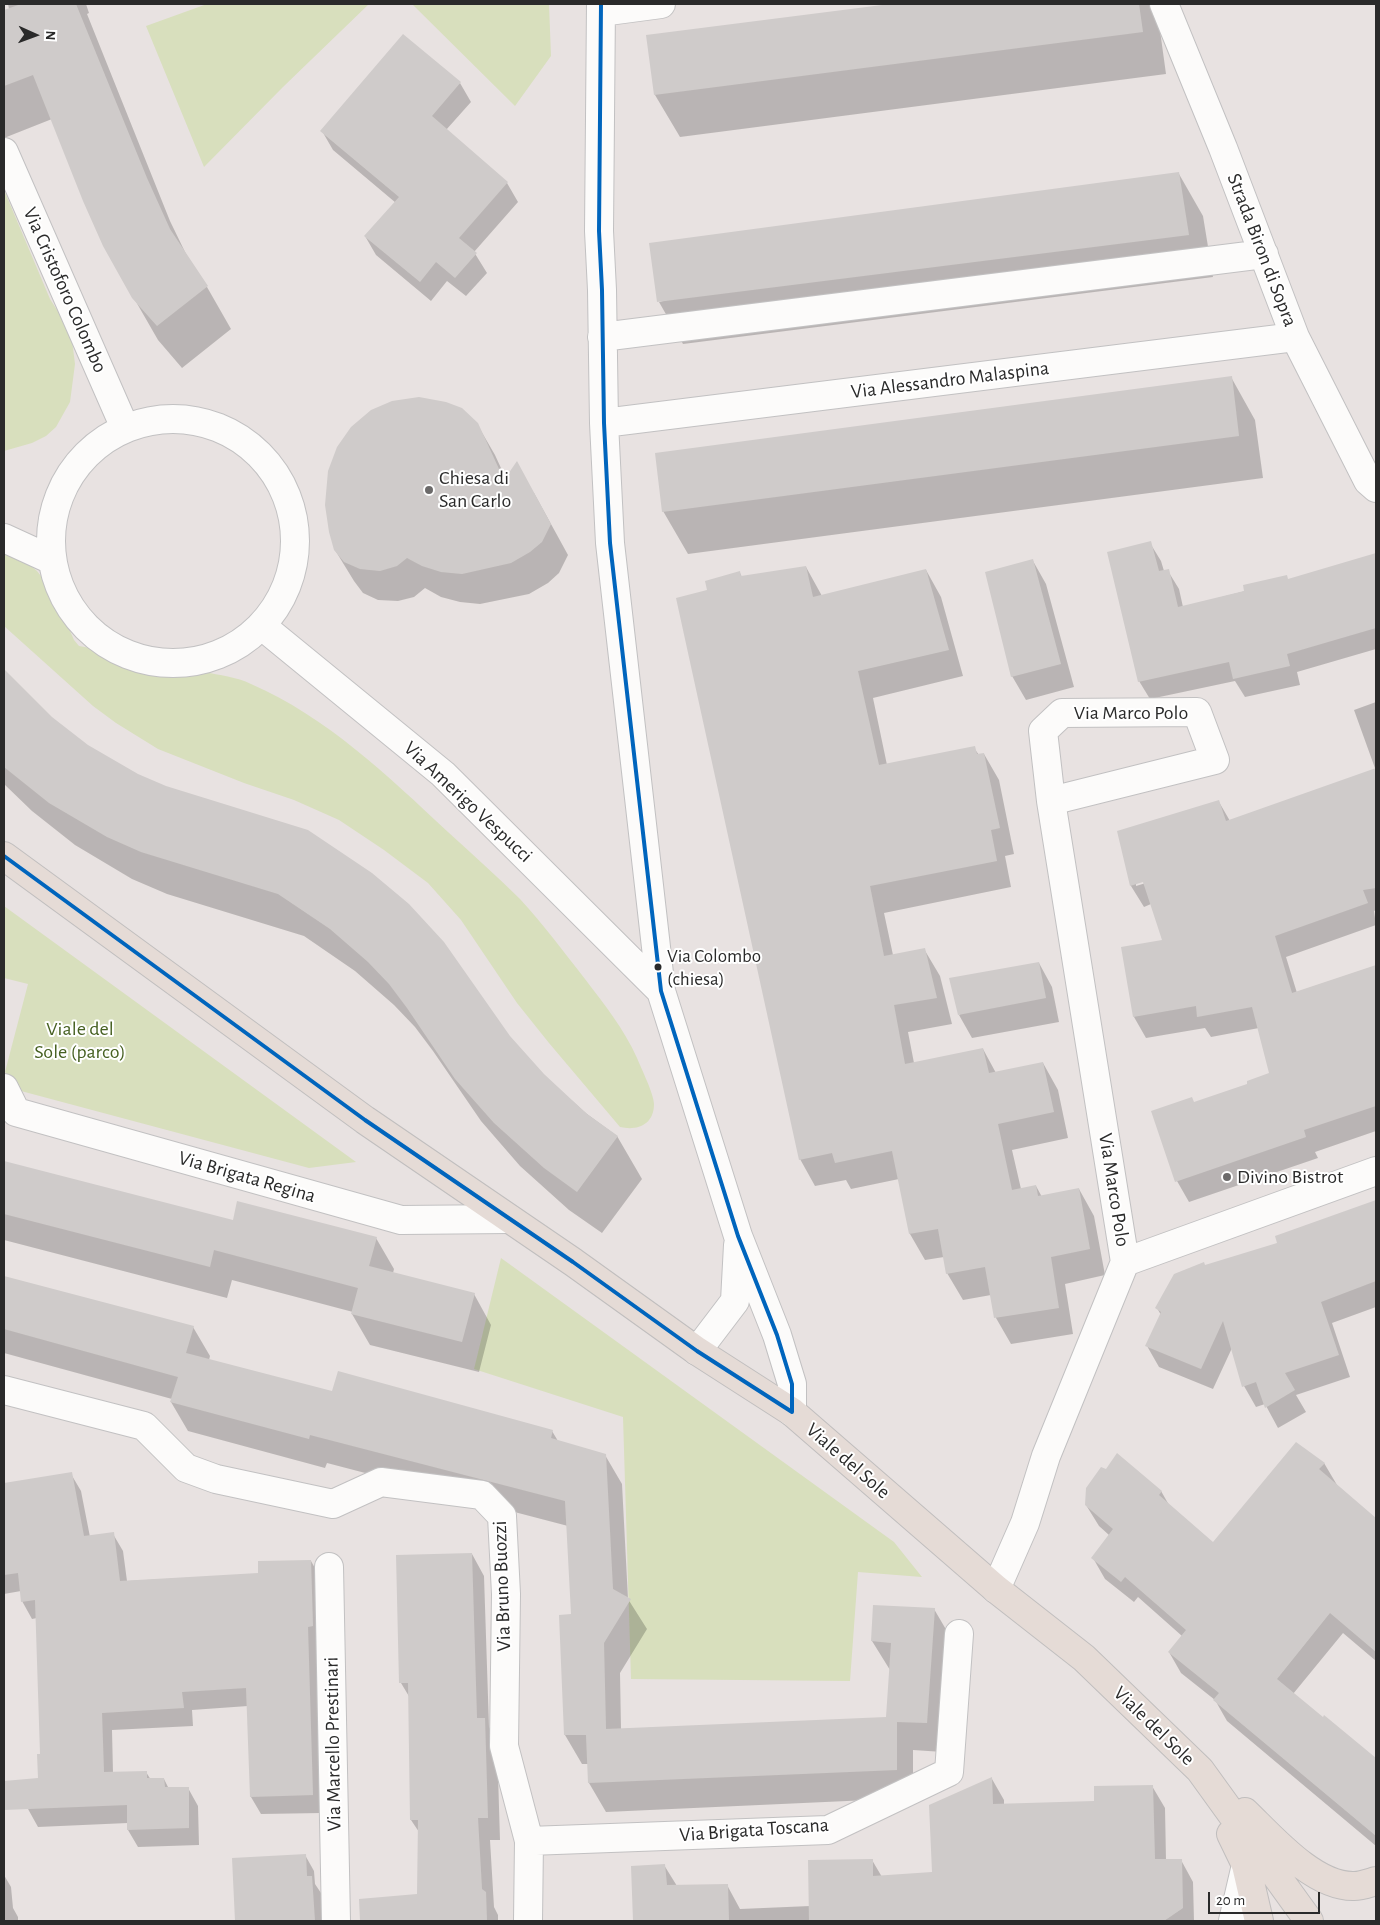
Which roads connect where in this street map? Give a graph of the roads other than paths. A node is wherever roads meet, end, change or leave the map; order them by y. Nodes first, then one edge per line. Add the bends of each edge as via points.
1 (661, 4) edge
2 (1164, 4) edge
3 (601, 8) edge
4 (4, 152) edge
5 (1264, 254) junction
6 (602, 336) junction
7 (1295, 337) junction
8 (604, 423) junction
9 (126, 428) junction
10 (1376, 488) edge
11 (4, 538) edge
12 (52, 560) junction
13 (262, 626) junction
14 (1051, 801) junction
15 (4, 856) edge
16 (661, 991) junction
17 (4, 1088) edge
18 (1376, 1171) edge
19 (509, 1219) junction
20 (738, 1236) junction
21 (1125, 1262) junction
22 (697, 1350) junction
23 (4, 1390) edge
24 (792, 1412) junction
25 (329, 1567) dead end
26 (996, 1589) junction
27 (959, 1634) dead end
28 (1200, 1770) junction
29 (529, 1841) junction
30 (1246, 1865) junction
31 (1376, 1882) edge
32 (336, 1921) edge
33 (528, 1921) edge
34 (1233, 1921) edge
35 (1259, 1921) edge
36 (1309, 1921) edge

1 - 3 street
2 - 5 street, Strada Biron di Sopra
3 - 6 street via 599,231
4 - 9 street, Via Cristoforo Colombo
5 - 6 street
5 - 7 street, Strada Biron di Sopra
6 - 8 street
7 - 8 street, Via Alessandro Malaspina
7 - 10 street, Strada Biron di Sopra via 1368,481
8 - 16 street via 610,543
9 - 12 street via 91,450 66,481 52,519
9 - 13 street via 161,419 199,421 233,434 262,457 284,487 295,523 294,560 283,596
11 - 12 street
12 - 13 street via 64,597 86,628 118,651 155,663 194,663 230,650
13 - 16 street, Via Amerigo Vespucci via 444,774
14 - 14 street, Via Marco Polo via 1215,760 1197,712 1062,713 1043,731
14 - 21 street, Via Marco Polo
15 - 19 main road, Viale del Sole via 365,1120
16 - 20 street
17 - 19 street, Via Brigata Regina via 16,1112 401,1220
18 - 21 street
19 - 22 main road, Viale del Sole
20 - 22 street via 735,1301
20 - 24 street via 777,1335 792,1384
21 - 26 street, Via Marco Polo via 1046,1456 1025,1524
22 - 24 main road, Viale del Sole
23 - 29 street, Via Bruno Buozzi via 144,1426 186,1468 226,1481 333,1504 381,1482 482,1495 502,1516 506,1594 504,1746
24 - 26 main road, Viale del Sole
25 - 32 street, Via Marcello Prestinari
26 - 28 main road, Viale del Sole via 1084,1658
27 - 29 street, Via Brigata Toscana via 949,1772 846,1822 828,1830
28 - 30 main road, Viale del Sole
28 - 31 main road via 1316,1875 1335,1884 1354,1886
28 - 36 main road, Viale del Sole
29 - 33 street, Via Bruno Buozzi
30 - 34 street
30 - 35 main road, Viale del Sole

